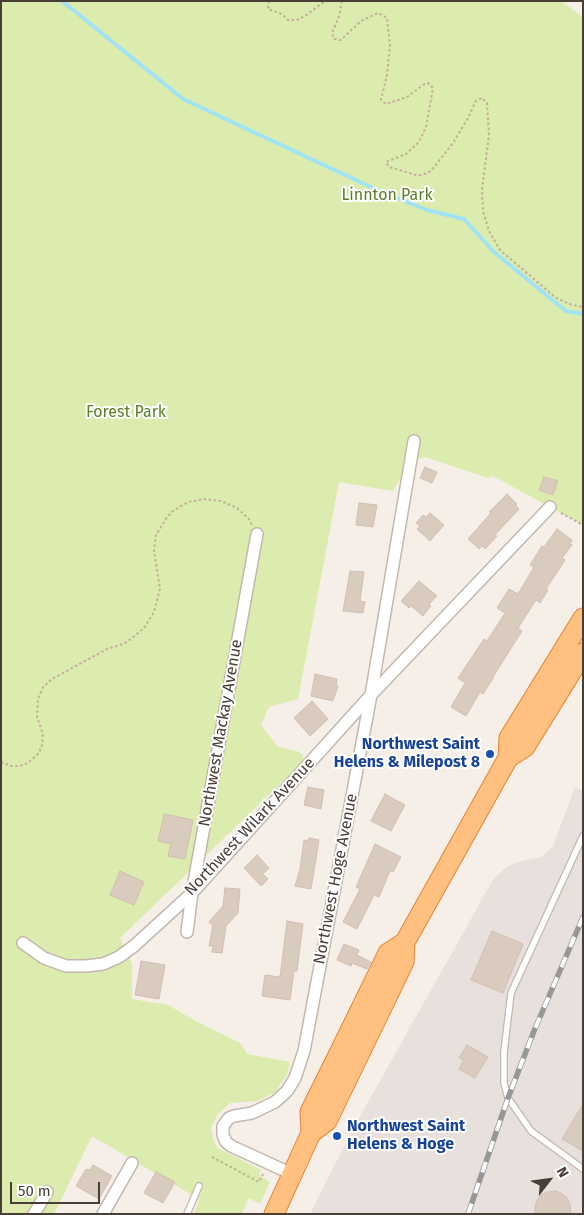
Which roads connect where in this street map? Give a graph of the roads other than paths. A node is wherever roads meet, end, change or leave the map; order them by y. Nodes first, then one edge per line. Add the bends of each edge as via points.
1 (414, 441) dead end
2 (550, 507) road end
3 (257, 534) road end
4 (583, 618) edge
5 (583, 653) edge
6 (371, 695) junction
7 (508, 758) junction
8 (583, 836) edge
9 (192, 892) junction
10 (186, 932) dead end
11 (23, 942) dead end
12 (132, 1163) dead end
13 (583, 1169) edge
14 (292, 1174) junction
15 (199, 1186) dead end
16 (47, 1192) dead end
17 (34, 1214) edge
18 (103, 1214) edge
19 (187, 1214) edge
20 (274, 1214) edge

1 - 6 street, Northwest Hoge Avenue
2 - 6 street, Northwest Wilark Avenue
3 - 9 street, Northwest Mackay Avenue
4 - 7 highway via 509,738
5 - 7 highway via 525,748
6 - 9 street, Northwest Wilark Avenue
6 - 14 street, Northwest Hoge Avenue via 306,1042 295,1078 275,1102 252,1113 229,1118 223,1126 223,1135 230,1146
7 - 14 highway via 405,942 388,953 310,1112 311,1133
8 - 13 lane via 511,992 504,1052 504,1083 508,1098 531,1131
9 - 10 street, Northwest Mackay Avenue
9 - 11 street, Northwest Wilark Avenue via 134,946 103,964 66,966 44,958
12 - 18 street
14 - 20 highway
15 - 19 lane
16 - 17 street

